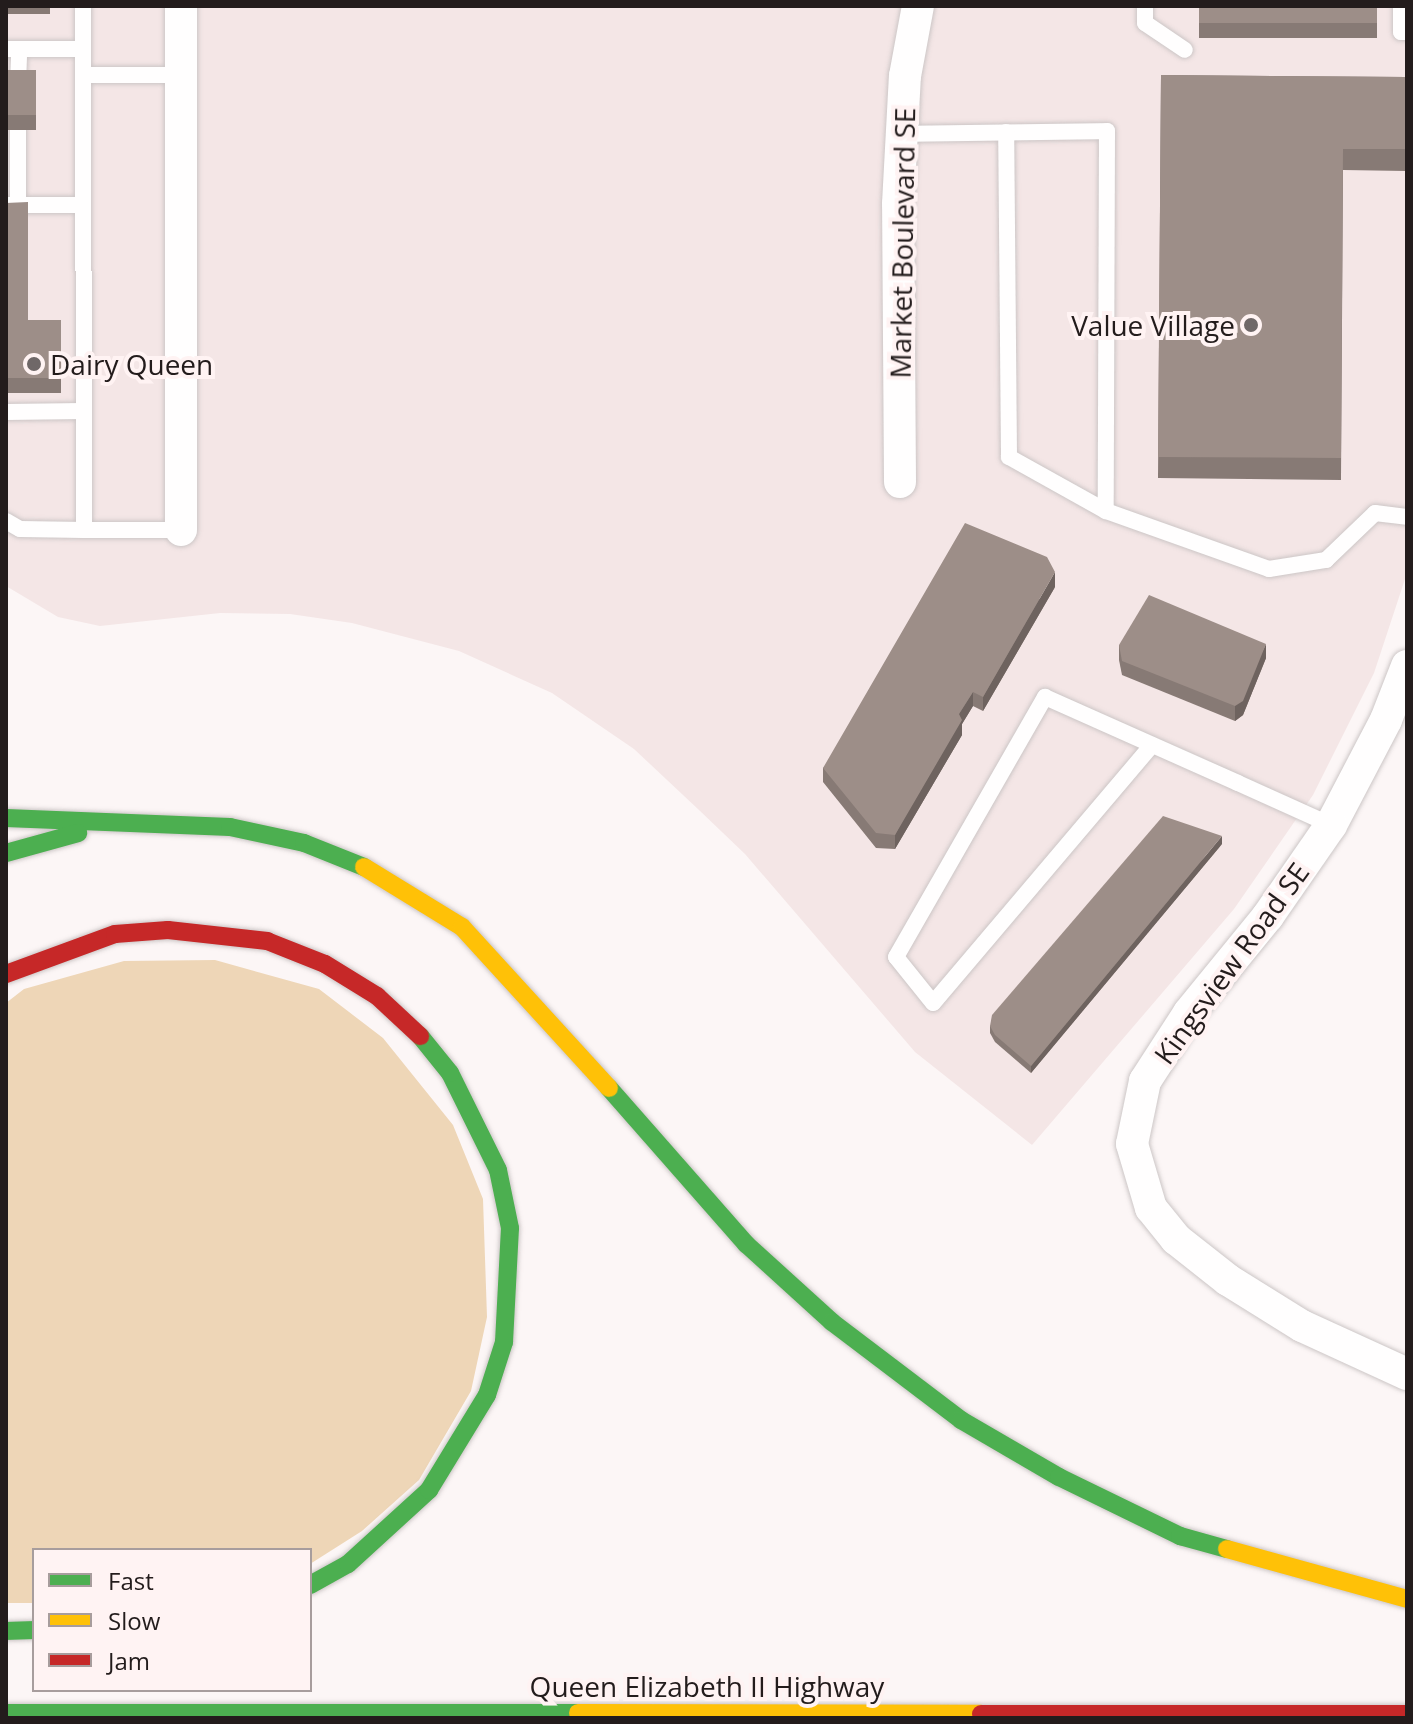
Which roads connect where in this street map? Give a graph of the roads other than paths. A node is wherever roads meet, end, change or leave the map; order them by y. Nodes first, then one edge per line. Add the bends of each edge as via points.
1 (83, 6) edge
2 (181, 6) edge
3 (918, 6) edge
4 (1145, 6) edge
5 (1401, 6) edge
6 (1407, 32) edge
7 (12, 49) edge
8 (83, 49) junction
9 (1185, 50) dead end
10 (83, 75) junction
11 (182, 75) junction
12 (18, 85) edge
13 (18, 130) edge
14 (1006, 132) junction
15 (902, 134) junction
16 (12, 205) edge
17 (83, 205) junction
18 (83, 411) junction
19 (6, 412) edge
20 (900, 482) dead end
21 (1106, 511) junction
22 (1407, 517) edge
23 (6, 521) edge
24 (84, 530) junction
25 (181, 530) joint
26 (1407, 666) edge
27 (1152, 745) junction
28 (6, 818) edge
29 (111, 824) junction
30 (1331, 825) junction
31 (6, 853) edge
32 (6, 974) edge
33 (1407, 1374) edge
34 (312, 1584) edge
35 (1407, 1599) edge
36 (32, 1630) edge
37 (6, 1631) edge
38 (6, 1713) edge
39 (1407, 1714) edge

1 - 8 lane
2 - 11 street
3 - 15 street, Market Boulevard SE via 905,76
4 - 9 lane via 1145,23
5 - 6 lane via 1401,32
7 - 8 lane
7 - 12 lane
8 - 10 lane
10 - 11 lane
10 - 17 lane
11 - 25 street
13 - 16 lane
14 - 15 lane
14 - 21 lane via 1009,457
14 - 21 lane via 1107,131
15 - 20 street, Market Boulevard SE
16 - 17 lane
17 - 18 lane
18 - 19 lane
18 - 24 lane
21 - 22 lane via 1269,569 1326,560 1375,513
23 - 24 lane via 20,529
24 - 25 lane
26 - 30 street, Kingsview Road SE via 1386,720
27 - 27 lane via 1045,697 896,957 933,1003
27 - 30 lane
28 - 29 highway
29 - 31 highway
29 - 35 highway via 230,827 304,843 374,871 462,927 502,965 746,1244 832,1322 961,1420 1059,1477 1180,1536
30 - 33 street, Kingsview Road SE via 1268,916 1189,1013 1145,1081 1132,1144 1151,1208 1176,1239 1228,1280 1302,1326
32 - 34 highway via 115,934 168,930 267,941 325,964 411,1025 450,1073 480,1126 498,1170 510,1228 504,1342 487,1395 429,1490 348,1564
36 - 37 highway
38 - 39 highway, Queen Elizabeth II Highway

